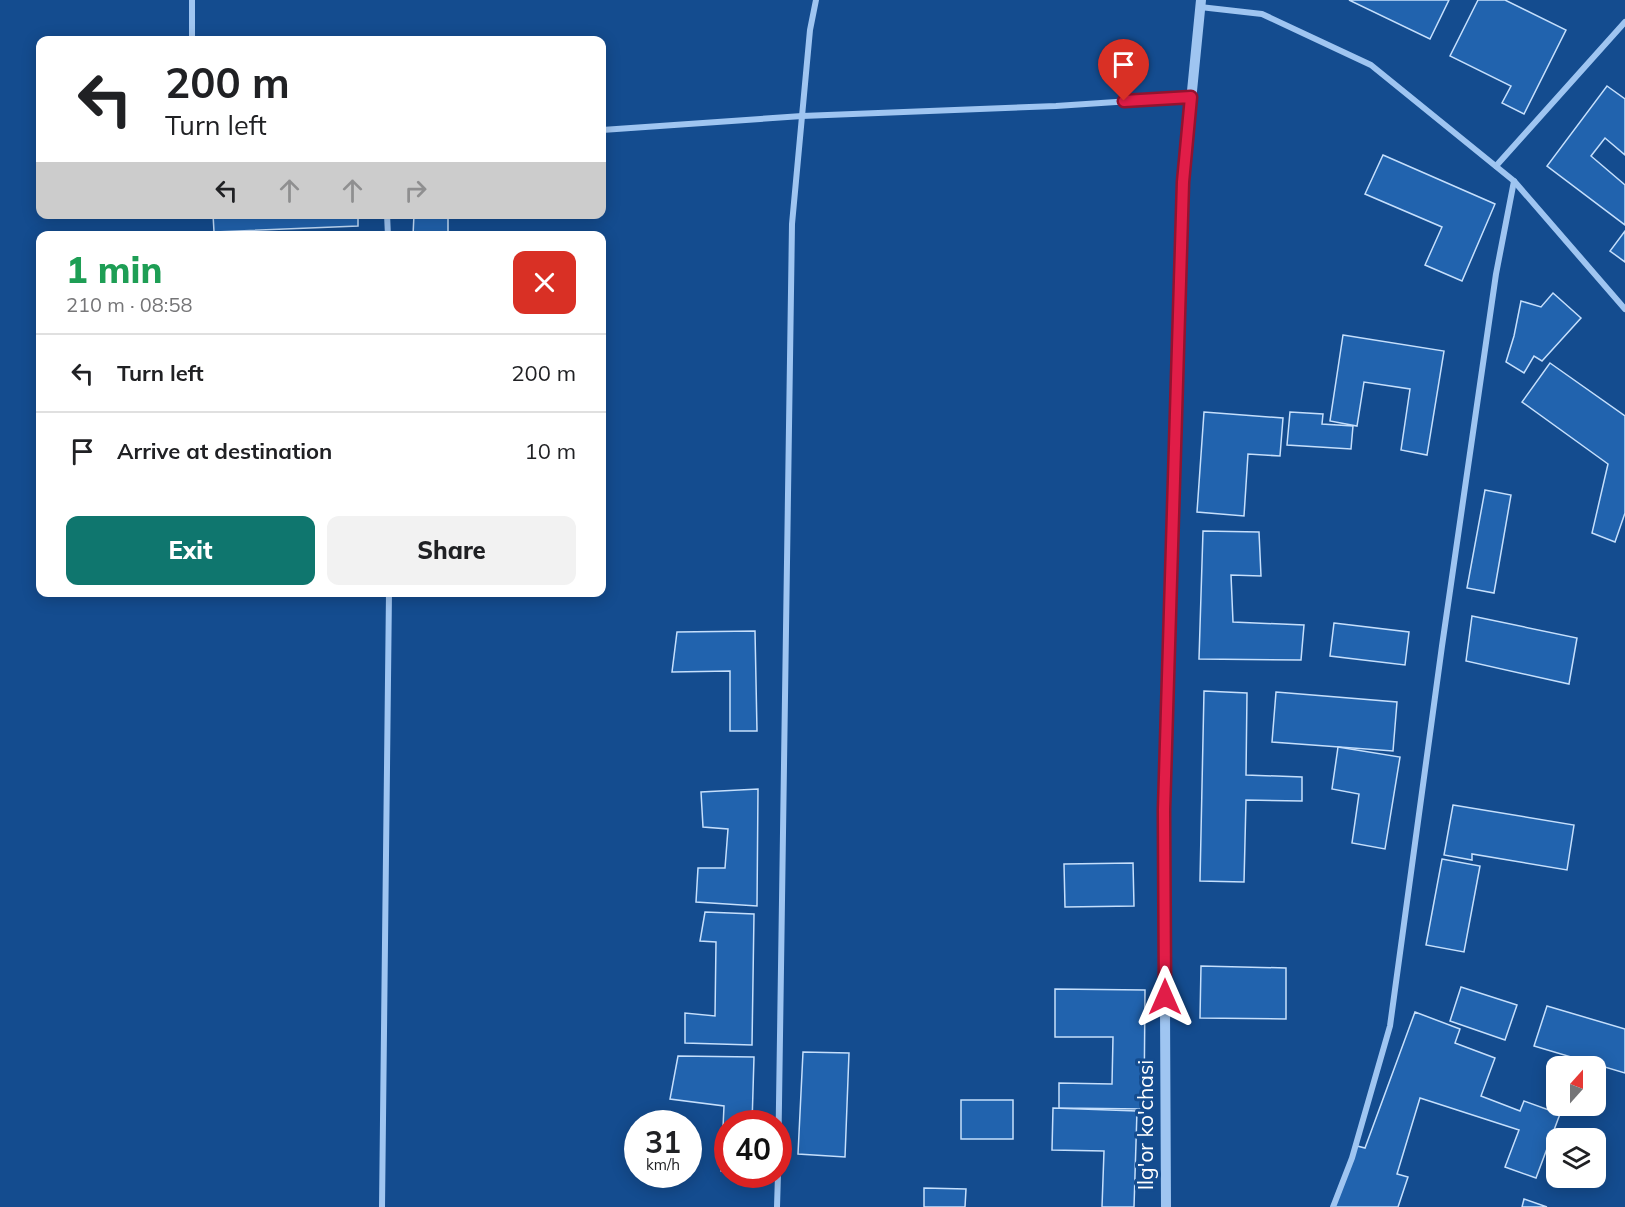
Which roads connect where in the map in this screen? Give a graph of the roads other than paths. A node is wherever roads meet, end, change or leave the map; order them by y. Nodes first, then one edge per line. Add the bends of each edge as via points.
1 (192, 0) edge
2 (816, 0) edge
3 (1200, 3) edge
4 (1625, 22) edge
5 (192, 36) edge
6 (1191, 97) junction
7 (802, 116) junction
8 (606, 130) edge
9 (1496, 166) junction
10 (1514, 181) junction
11 (1625, 309) edge
12 (389, 597) edge
13 (780, 1110) edge
14 (778, 1188) edge
15 (382, 1207) edge
16 (777, 1207) edge
17 (1166, 1207) edge
18 (1333, 1207) edge

1 - 5 street
2 - 7 street
3 - 6 street, Ilg'or ko'chasi
3 - 9 street via 1262,14 1371,65
4 - 9 street
6 - 7 street
6 - 17 street, Ilg'or ko'chasi via 1183,182 1164,810
7 - 8 street
7 - 13 street via 792,224
9 - 10 street
10 - 11 street
10 - 18 street via 1496,274 1390,1026 1352,1158
12 - 15 street
14 - 16 street

